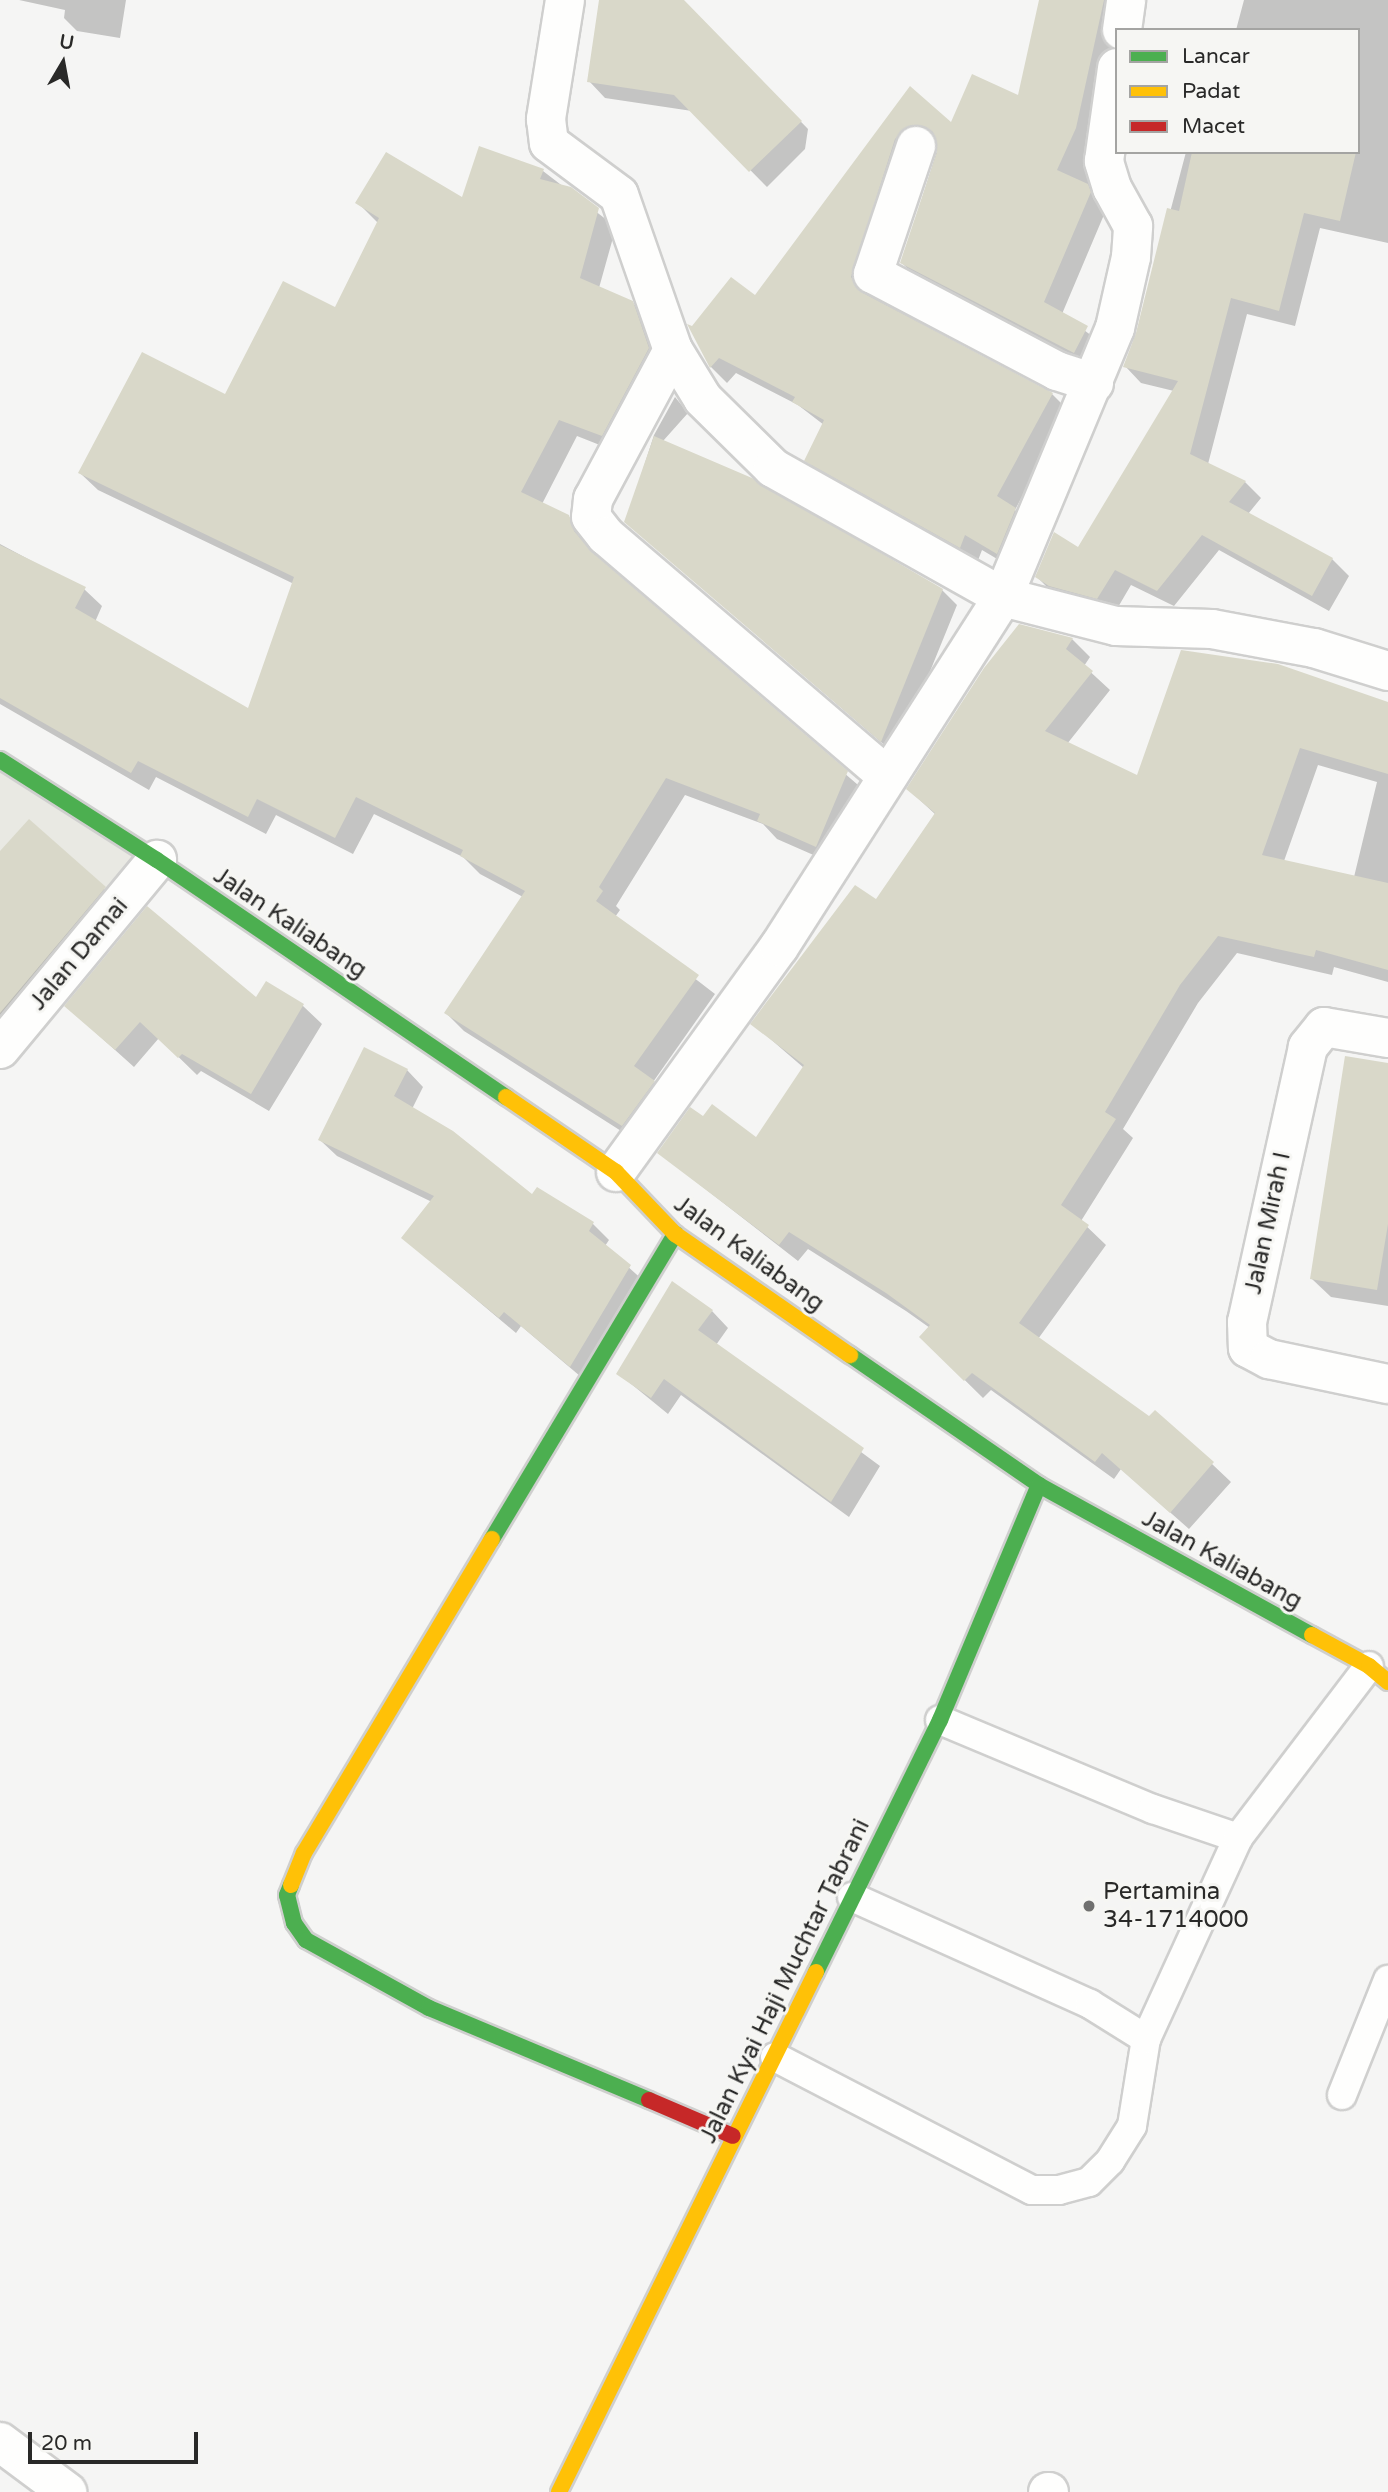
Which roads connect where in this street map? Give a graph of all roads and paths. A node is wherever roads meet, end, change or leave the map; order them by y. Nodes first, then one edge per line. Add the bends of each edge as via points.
1 (565, 0) edge
2 (1126, 0) edge
3 (1122, 28) edge
4 (1115, 82) edge
5 (916, 146) dead end
6 (673, 350) junction
7 (1094, 383) junction
8 (1003, 597) junction
9 (1388, 671) edge
10 (0, 760) edge
11 (887, 776) junction
12 (157, 860) junction
13 (1388, 1038) edge
14 (0, 1048) edge
15 (617, 1172) junction
16 (675, 1234) junction
17 (1388, 1384) edge
18 (1039, 1485) junction
19 (1378, 1674) edge
20 (940, 1720) junction
21 (1238, 1838) junction
22 (852, 1897) junction
23 (1388, 1980) edge
24 (1146, 2039) junction
25 (775, 2057) junction
26 (1342, 2095) dead end
27 (733, 2136) junction
28 (6, 2446) edge
29 (57, 2483) edge
30 (559, 2492) edge

1 - 6 street via 546,119 549,143 619,195
2 - 3 street
4 - 7 street via 1104,161 1112,188 1133,226 1131,257 1115,328
5 - 7 street via 873,274 1057,372
6 - 8 street via 704,399 773,467
6 - 11 street via 593,499 591,517 606,536
7 - 8 street
8 - 9 street via 1116,626 1212,629 1314,648
8 - 11 street
10 - 12 street, Jalan Kaliabang
11 - 15 street via 779,947
12 - 14 street, Jalan Damai
12 - 15 street, Jalan Kaliabang
13 - 17 street, Jalan Mirah I via 1324,1027 1308,1046 1247,1322 1248,1348 1269,1359
15 - 16 street, Jalan Kaliabang
16 - 18 street, Jalan Kaliabang
16 - 27 street via 304,1853 287,1895 294,1923 306,1940 429,2008
18 - 19 street, Jalan Kaliabang
18 - 20 street, Jalan Kyai Haji Muchtar Tabrani
19 - 21 lane
20 - 21 lane via 1153,1809
20 - 22 street, Jalan Kyai Haji Muchtar Tabrani
21 - 24 lane
22 - 24 lane via 1090,2004
22 - 25 street, Jalan Kyai Haji Muchtar Tabrani
23 - 26 lane
24 - 25 lane via 1132,2126 1110,2161 1089,2182 1059,2190 1032,2190
25 - 27 street, Jalan Kyai Haji Muchtar Tabrani
27 - 30 street, Jalan Kyai Haji Muchtar Tabrani
28 - 29 street

